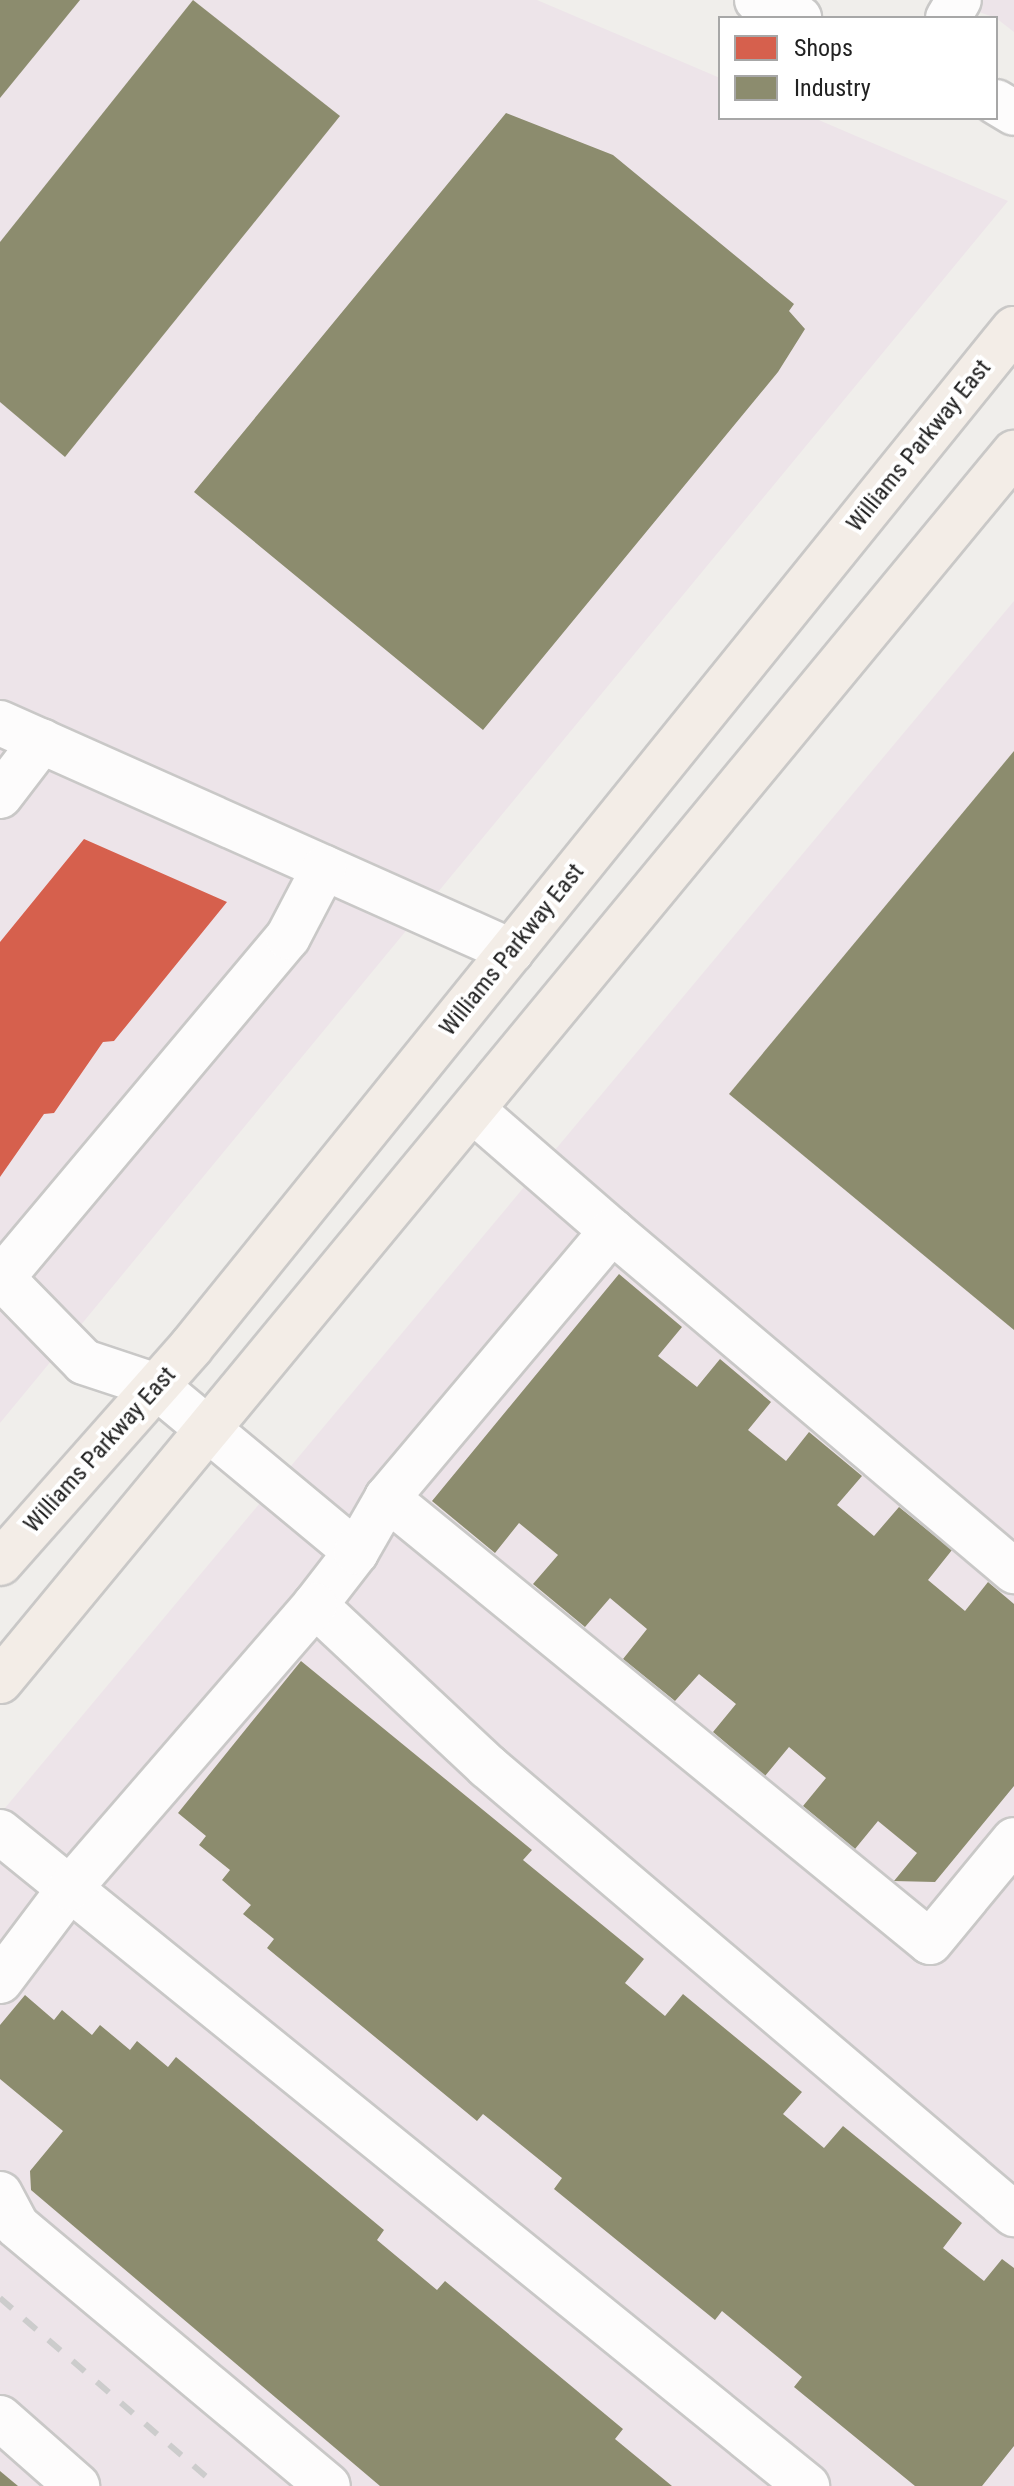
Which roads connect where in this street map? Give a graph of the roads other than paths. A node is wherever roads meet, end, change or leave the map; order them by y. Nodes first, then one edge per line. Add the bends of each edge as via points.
1 (757, 0) edge
2 (794, 16) edge
3 (1014, 329) edge
4 (1014, 453) edge
5 (0, 723) edge
6 (42, 741) junction
7 (0, 796) edge
8 (324, 868) junction
9 (511, 951) junction
10 (475, 1112) junction
11 (612, 1231) junction
12 (1, 1279) edge
13 (156, 1386) junction
14 (211, 1432) junction
15 (387, 1498) junction
16 (356, 1552) junction
17 (0, 1563) edge
18 (1014, 1571) edge
19 (315, 1605) junction
20 (0, 1681) edge
21 (0, 1832) edge
22 (1014, 1840) edge
23 (70, 1888) junction
24 (0, 1981) edge
25 (0, 2194) edge
26 (1014, 2214) edge
27 (0, 2418) edge
28 (77, 2486) edge
29 (328, 2486) edge
30 (807, 2486) edge

1 - 2 street
3 - 9 main road, Williams Parkway East
4 - 10 main road
5 - 6 street
6 - 7 street
6 - 8 street
8 - 9 street
8 - 12 street via 288,937
9 - 13 main road, Williams Parkway East
10 - 11 street
10 - 14 main road
11 - 15 street
11 - 18 street
12 - 13 street via 84,1362
13 - 14 street
13 - 17 main road, Williams Parkway East
14 - 16 street
14 - 20 main road
15 - 16 street
15 - 22 street via 930,1942
16 - 19 street
19 - 23 street
19 - 26 street via 487,1766
21 - 23 street
23 - 24 street
23 - 30 street
25 - 29 street via 17,2226
27 - 28 street

